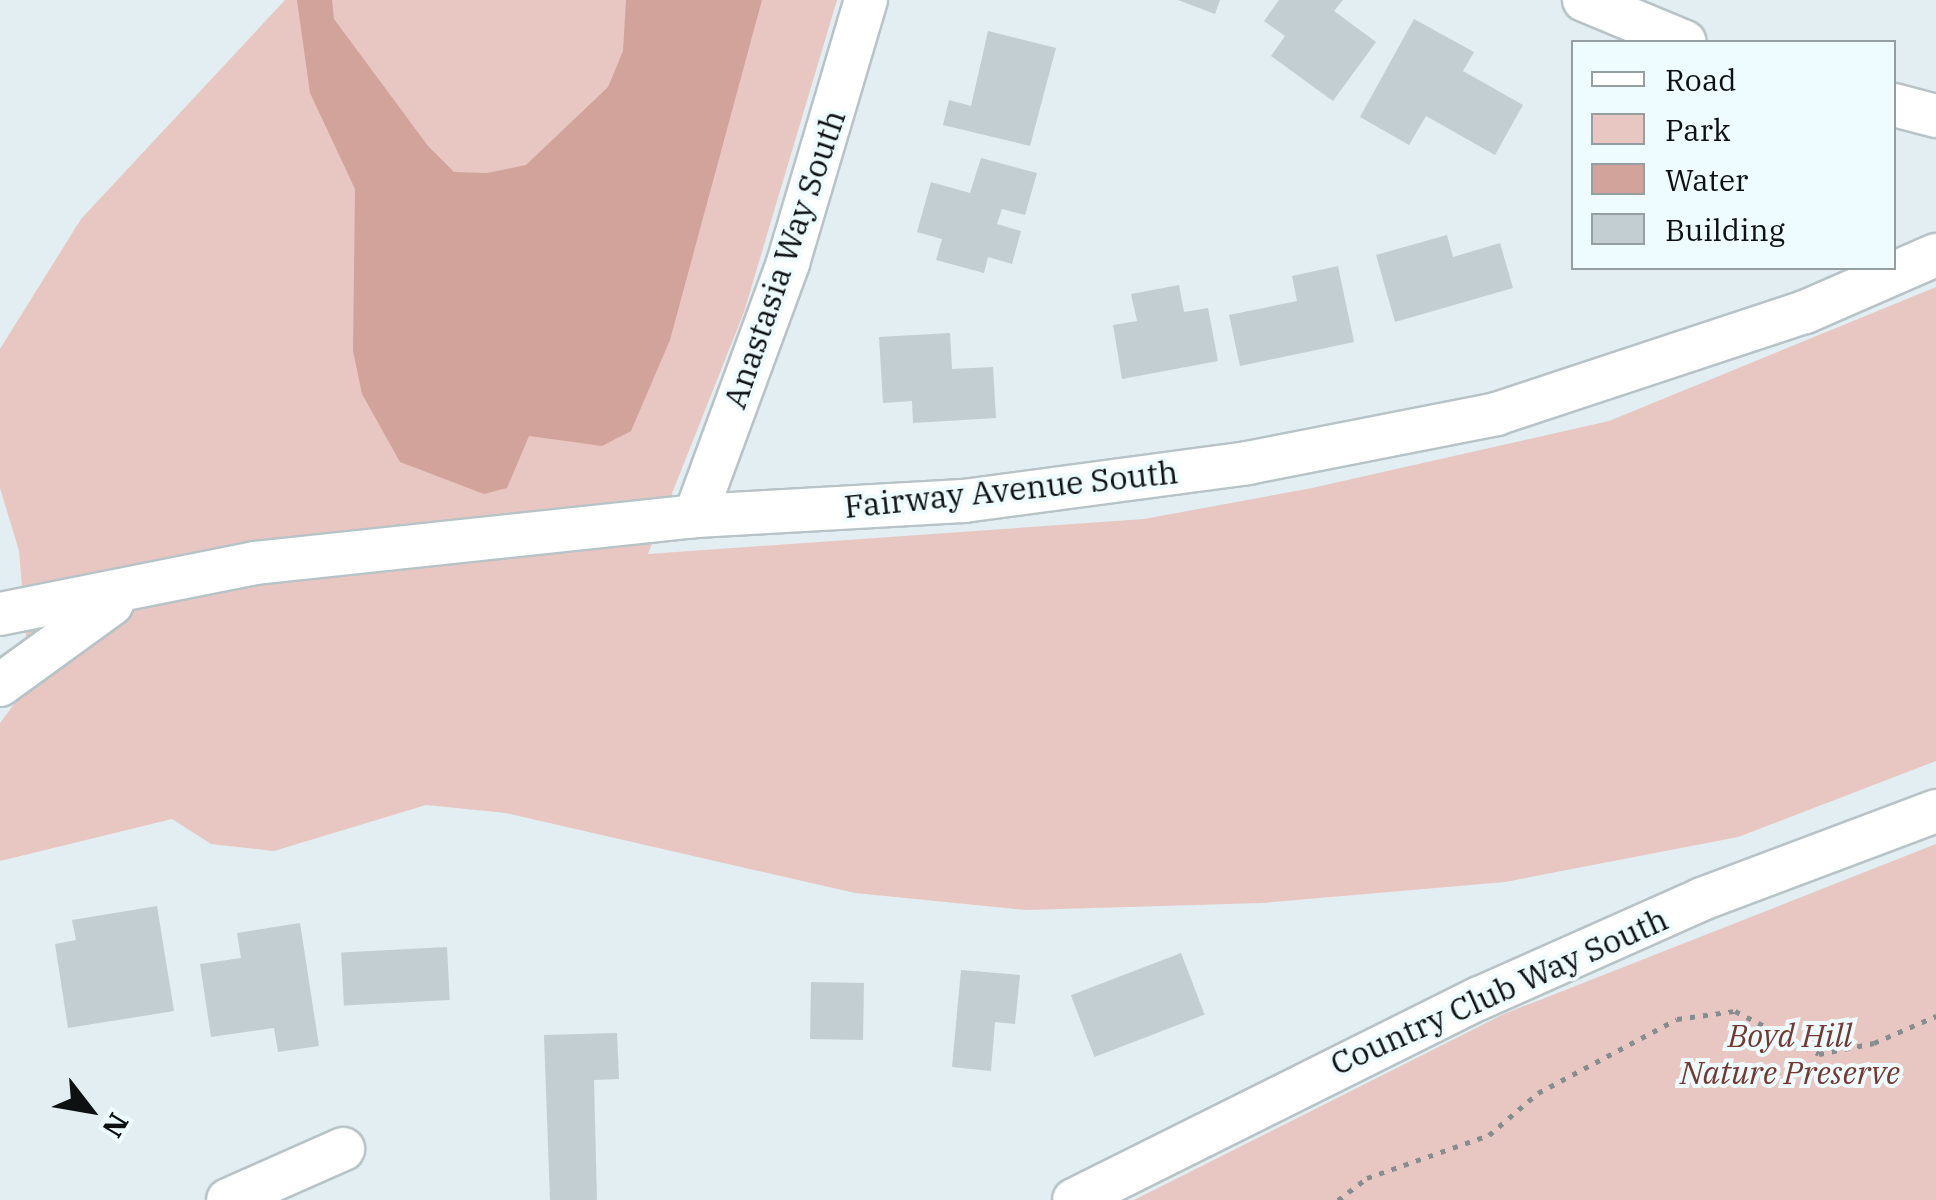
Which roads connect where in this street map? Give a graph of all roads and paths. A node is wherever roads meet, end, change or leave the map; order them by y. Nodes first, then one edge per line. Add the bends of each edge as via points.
1 (866, 0) edge
2 (1584, 0) edge
3 (1680, 40) edge
4 (1896, 106) edge
5 (1936, 116) edge
6 (1936, 255) edge
7 (694, 516) junction
8 (150, 584) junction
9 (0, 614) edge
10 (0, 685) edge
11 (1936, 811) edge
12 (1936, 1016) edge
13 (343, 1150) dead end
14 (228, 1200) edge
15 (1074, 1200) edge
16 (1338, 1200) edge

1 - 7 street, Anastasia Way South via 788,263
2 - 3 street
4 - 5 street
6 - 7 street, Fairway Avenue South via 1805,312 1496,414 1247,463 964,501
7 - 8 street, Fairway Avenue South via 256,563
8 - 9 street, Fairway Avenue South
8 - 10 street via 72,625
11 - 15 street, Country Club Way South via 1702,899 1480,998
12 - 16 path via 1820,1054 1735,1012 1677,1019 1538,1093 1488,1135 1367,1178
13 - 14 street

